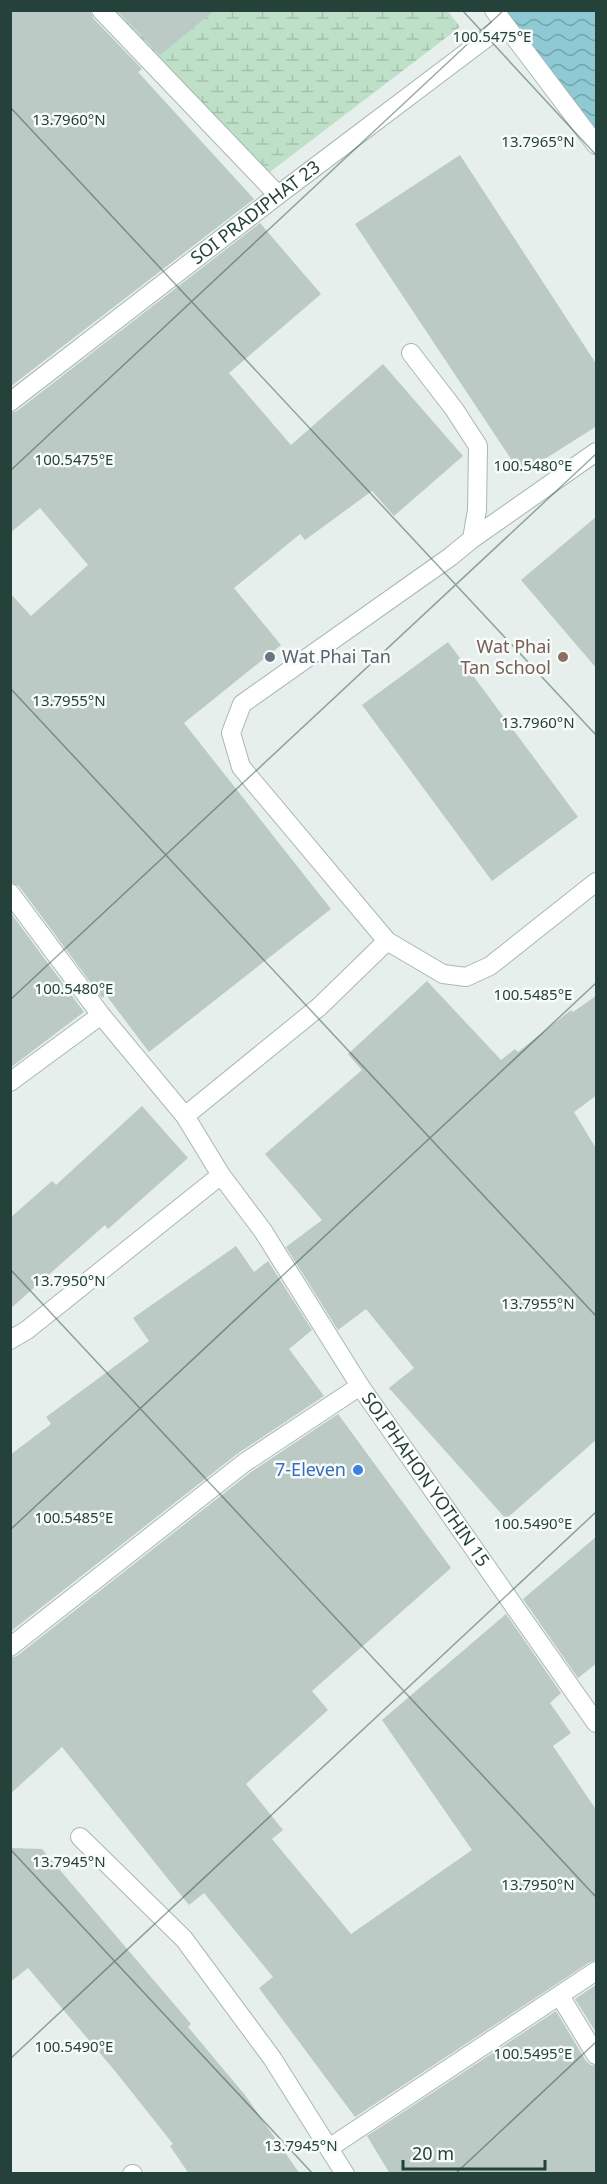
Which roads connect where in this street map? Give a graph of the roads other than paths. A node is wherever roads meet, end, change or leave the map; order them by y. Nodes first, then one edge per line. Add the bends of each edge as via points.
1 (101, 10) edge
2 (498, 18) edge
3 (597, 145) edge
4 (278, 195) junction
5 (411, 353) dead end
6 (10, 402) edge
7 (597, 452) edge
8 (472, 539) junction
9 (597, 882) edge
10 (10, 893) edge
11 (387, 941) junction
12 (101, 1014) junction
13 (10, 1082) edge
14 (185, 1116) junction
15 (221, 1175) junction
16 (10, 1340) edge
17 (360, 1386) junction
18 (10, 1647) edge
19 (591, 1702) edge
20 (597, 1723) edge
21 (80, 1837) dead end
22 (597, 1971) edge
23 (560, 1996) junction
24 (597, 2055) edge
25 (329, 2148) junction
26 (345, 2174) edge

1 - 4 street
2 - 3 street
2 - 4 street, SOI PRADIPHAT 23
4 - 6 street, SOI PRADIPHAT 23
5 - 8 street via 478,446 477,510
7 - 8 street
8 - 11 street via 242,704 231,733 241,767
9 - 11 street via 490,966 466,977 443,974
10 - 12 street, SOI PHAHON YOTHIN 15
11 - 14 street via 319,1007
12 - 13 street
12 - 14 street, SOI PHAHON YOTHIN 15
14 - 15 street, SOI PHAHON YOTHIN 15
15 - 16 street
15 - 17 street, SOI PHAHON YOTHIN 15 via 262,1231
17 - 18 street via 244,1463
17 - 19 street, SOI PHAHON YOTHIN 15
19 - 20 street, SOI PHAHON YOTHIN 15
21 - 25 street via 184,1939 272,2058
22 - 23 street
23 - 24 street
23 - 25 street
25 - 26 street

